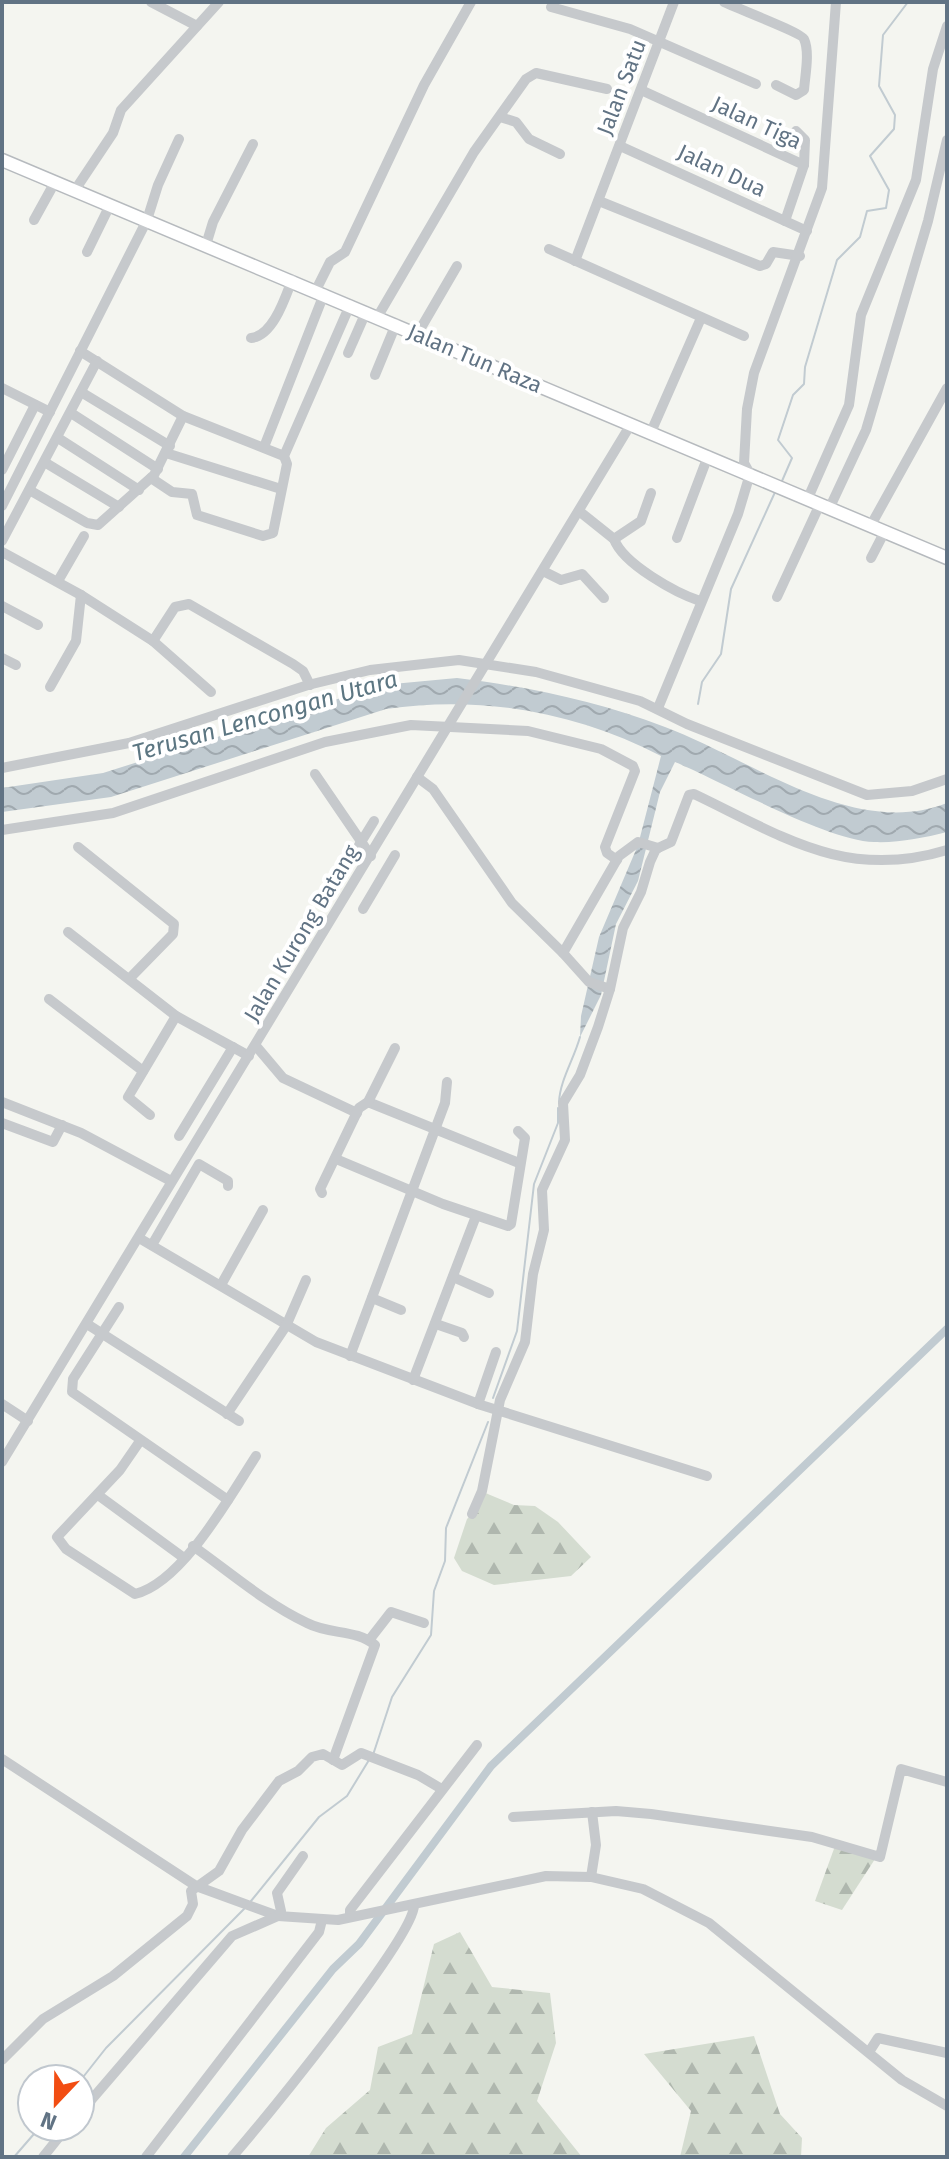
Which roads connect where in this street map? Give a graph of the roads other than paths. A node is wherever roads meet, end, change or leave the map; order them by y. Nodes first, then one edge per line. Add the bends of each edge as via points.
1 (151, 2) edge
2 (219, 2) edge
3 (471, 2) edge
4 (674, 2) edge
5 (724, 2) edge
6 (836, 2) edge
7 (551, 7) dead end
8 (197, 26) junction
9 (947, 26) edge
10 (659, 41) junction
11 (756, 84) dead end
12 (776, 85) dead end
13 (607, 89) dead end
14 (641, 90) junction
15 (500, 117) junction
16 (796, 131) dead end
17 (179, 139) dead end
18 (947, 140) edge
19 (253, 144) dead end
20 (620, 146) junction
21 (560, 154) dead end
22 (2, 160) edge
23 (804, 165) junction
24 (55, 182) junction
25 (75, 190) junction
26 (599, 201) junction
27 (110, 205) junction
28 (34, 220) dead end
29 (147, 220) junction
30 (785, 221) junction
31 (807, 231) junction
32 (206, 245) junction
33 (549, 249) dead end
34 (87, 252) dead end
35 (800, 256) junction
36 (575, 261) junction
37 (457, 266) dead end
38 (292, 280) junction
39 (320, 292) junction
40 (350, 305) junction
41 (372, 314) junction
42 (701, 318) junction
43 (396, 324) junction
44 (418, 333) junction
45 (744, 336) dead end
46 (251, 338) dead end
47 (80, 351) junction
48 (348, 353) dead end
49 (97, 361) junction
50 (375, 375) dead end
51 (2, 388) edge
52 (947, 388) edge
53 (81, 392) junction
54 (35, 405) junction
55 (50, 412) junction
56 (71, 413) junction
57 (183, 416) junction
58 (631, 424) junction
59 (651, 432) junction
60 (58, 438) junction
61 (264, 447) junction
62 (168, 450) junction
63 (284, 456) junction
64 (708, 456) junction
65 (46, 463) junction
66 (2, 470) edge
67 (155, 474) junction
68 (750, 474) junction
69 (281, 489) junction
70 (139, 490) junction
71 (31, 491) junction
72 (651, 493) dead end
73 (819, 503) junction
74 (2, 506) edge
75 (119, 507) junction
76 (579, 511) junction
77 (871, 525) junction
78 (885, 531) junction
79 (84, 536) dead end
80 (677, 538) dead end
81 (614, 539) junction
82 (2, 541) edge
83 (2, 552) edge
84 (871, 558) dead end
85 (947, 558) edge
86 (543, 571) junction
87 (58, 581) junction
88 (81, 595) junction
89 (777, 597) dead end
90 (604, 598) dead end
91 (700, 601) junction
92 (2, 606) edge
93 (38, 625) dead end
94 (153, 641) junction
95 (2, 658) edge
96 (485, 662) junction
97 (16, 665) dead end
98 (310, 685) junction
99 (50, 687) dead end
100 (211, 692) dead end
101 (658, 708) junction
102 (448, 722) junction
103 (2, 768) edge
104 (315, 774) dead end
105 (417, 777) junction
106 (947, 779) edge
107 (374, 821) dead end
108 (2, 830) edge
109 (361, 841) junction
110 (648, 845) junction
111 (78, 847) dead end
112 (947, 850) edge
113 (395, 855) dead end
114 (371, 856) junction
115 (617, 860) junction
116 (342, 873) dead end
117 (354, 883) junction
118 (372, 894) junction
119 (363, 909) dead end
120 (68, 932) dead end
121 (563, 953) junction
122 (131, 977) junction
123 (608, 988) junction
124 (49, 999) dead end
125 (176, 1016) junction
126 (256, 1046) junction
127 (233, 1047) junction
128 (395, 1048) dead end
129 (249, 1056) junction
130 (143, 1071) junction
131 (447, 1082) dead end
132 (2, 1102) edge
133 (368, 1102) junction
134 (357, 1113) junction
135 (150, 1115) dead end
136 (2, 1123) edge
137 (62, 1125) junction
138 (435, 1129) junction
139 (518, 1131) dead end
140 (179, 1136) dead end
141 (336, 1159) junction
142 (519, 1163) junction
143 (171, 1181) junction
144 (228, 1186) dead end
145 (411, 1191) junction
146 (322, 1193) dead end
147 (263, 1210) dead end
148 (476, 1216) junction
149 (139, 1238) junction
150 (152, 1245) junction
151 (453, 1277) junction
152 (306, 1280) dead end
153 (221, 1285) junction
154 (489, 1293) dead end
155 (372, 1298) junction
156 (119, 1307) dead end
157 (401, 1310) dead end
158 (87, 1324) junction
159 (436, 1324) junction
160 (286, 1326) junction
161 (102, 1332) junction
162 (464, 1337) dead end
163 (496, 1352) dead end
164 (350, 1356) junction
165 (413, 1380) junction
166 (2, 1404) edge
167 (478, 1404) junction
168 (498, 1410) junction
169 (227, 1414) junction
170 (28, 1421) junction
171 (239, 1421) dead end
172 (140, 1441) junction
173 (256, 1456) dead end
174 (2, 1462) edge
175 (707, 1476) dead end
176 (98, 1495) junction
177 (228, 1500) junction
178 (472, 1514) dead end
179 (193, 1546) junction
180 (184, 1558) junction
181 (424, 1623) dead end
182 (370, 1639) junction
183 (477, 1745) dead end
184 (2, 1759) edge
185 (333, 1760) junction
186 (947, 1782) edge
187 (440, 1788) junction
188 (592, 1812) junction
189 (513, 1817) dead end
190 (303, 1856) dead end
191 (591, 1877) junction
192 (196, 1886) junction
193 (414, 1906) junction
194 (278, 1916) junction
195 (351, 1917) junction
196 (322, 1920) junction
197 (869, 2052) junction
198 (947, 2053) edge
199 (2, 2060) edge
200 (96, 2094) edge
201 (947, 2106) edge
202 (146, 2157) edge
203 (232, 2157) edge

1 - 8 street
2 - 8 street
3 - 39 street via 424,85 345,252 330,262
4 - 10 street, Jalan Satu
5 - 12 street via 794,30 805,40 804,90 796,95
6 - 31 street via 825,168 820,202
7 - 10 street
8 - 25 street via 121,110 113,133
9 - 73 street via 933,69 916,180 861,315 849,405
10 - 11 street
10 - 14 street, Jalan Satu
13 - 15 street via 536,73
14 - 20 street, Jalan Satu
14 - 23 street, Jalan Tiga
15 - 21 street via 516,122 529,139
15 - 41 street
16 - 23 street via 805,140
17 - 29 street
18 - 73 street via 866,430
19 - 32 street
20 - 26 street, Jalan Satu
20 - 30 street, Jalan Dua
22 - 24 main road, Jalan Tun Raza
23 - 30 street, Jalan Tiga
24 - 25 main road, Jalan Tun Raza
24 - 28 street
25 - 27 main road, Jalan Tun Raza
26 - 35 street via 760,266 773,252
26 - 36 street, Jalan Satu
27 - 29 main road, Jalan Tun Raza
27 - 34 street
29 - 32 main road, Jalan Tun Raza
29 - 47 street
30 - 31 street, Jalan Dua
31 - 35 street
32 - 38 main road, Jalan Tun Raza
33 - 36 street
35 - 68 street via 754,373 744,463
36 - 42 street
37 - 44 street
38 - 39 main road, Jalan Tun Raza
38 - 46 street via 263,334
39 - 40 main road, Jalan Tun Raza
39 - 61 street
40 - 41 main road, Jalan Tun Raza
40 - 63 street
41 - 43 main road, Jalan Tun Raza
41 - 48 street
42 - 45 street
42 - 59 street
43 - 44 main road, Jalan Tun Raza
43 - 50 street
44 - 58 main road, Jalan Tun Raza
47 - 49 street
47 - 55 street
49 - 53 street
49 - 57 street
51 - 54 street
52 - 77 street
53 - 56 street
53 - 62 street
54 - 55 street
54 - 66 street
55 - 74 street
56 - 60 street
56 - 67 street
57 - 61 street
57 - 62 street
58 - 59 main road, Jalan Tun Raza
58 - 76 street, Jalan Kurong Batang
59 - 64 main road, Jalan Tun Raza
60 - 65 street
60 - 70 street
61 - 63 street
62 - 67 street
62 - 69 street
63 - 69 street
64 - 68 main road, Jalan Tun Raza
64 - 80 street
65 - 71 street
65 - 75 street
67 - 69 street via 172,492 192,494 197,515 263,536 275,530
67 - 70 street
68 - 73 main road, Jalan Tun Raza
68 - 91 street
70 - 75 street
71 - 75 street via 92,525
71 - 82 street
72 - 81 street via 641,521
73 - 77 main road, Jalan Tun Raza
73 - 89 street
76 - 81 street
76 - 86 street, Jalan Kurong Batang
77 - 78 main road, Jalan Tun Raza
78 - 84 street
78 - 85 main road, Jalan Tun Raza
79 - 87 street
81 - 91 street via 636,566
83 - 87 street
86 - 90 street via 561,580 582,574
86 - 96 street, Jalan Kurong Batang
87 - 88 street
88 - 94 street
88 - 99 street via 76,641
91 - 101 street
92 - 93 street
94 - 98 street via 175,607 189,604 293,664
94 - 100 street
95 - 97 street
96 - 98 street via 421,662
96 - 101 street
96 - 102 street, Jalan Kurong Batang
98 - 103 street via 129,743
101 - 106 street via 700,730 867,795 898,794
102 - 105 street, Jalan Kurong Batang
102 - 108 street via 325,742 113,813
102 - 115 street via 528,731 601,749 633,766 605,847
104 - 109 street
105 - 114 street, Jalan Kurong Batang
105 - 121 street via 433,789 512,903
107 - 109 street
109 - 114 street
109 - 116 street
110 - 112 street via 671,842 693,793 807,847 854,861 903,860
110 - 115 street
110 - 123 street
111 - 122 street via 174,924 173,934
113 - 118 street
114 - 117 street, Jalan Kurong Batang
115 - 121 street
117 - 118 street
117 - 126 street, Jalan Kurong Batang
118 - 119 street
120 - 122 street
121 - 123 street via 589,982
122 - 125 street
123 - 168 street via 580,1075 563,1103 565,1140 542,1190 544,1230 525,1342
124 - 130 street
125 - 127 street
125 - 130 street
126 - 129 street, Jalan Kurong Batang
126 - 134 street via 283,1078
127 - 129 street
127 - 140 street
128 - 133 street
129 - 143 street, Jalan Kurong Batang
130 - 135 street via 128,1097
131 - 138 street
132 - 137 street
133 - 134 street
133 - 138 street
134 - 141 street
136 - 137 street via 53,1142
137 - 143 street
138 - 142 street
138 - 145 street
139 - 142 street via 525,1138
141 - 145 street
141 - 146 street
142 - 148 street via 511,1224
143 - 149 street, Jalan Kurong Batang
144 - 150 street via 199,1164
145 - 148 street
145 - 155 street
147 - 153 street
148 - 151 street
149 - 150 street
149 - 158 street, Jalan Kurong Batang
150 - 153 street
151 - 154 street
151 - 159 street
152 - 160 street
153 - 160 street
155 - 157 street
155 - 164 street
156 - 161 street
158 - 161 street
158 - 170 street, Jalan Kurong Batang
159 - 162 street
159 - 165 street
160 - 164 street
160 - 169 street
161 - 169 street
161 - 172 street via 70,1388
163 - 167 street
164 - 165 street
165 - 167 street
166 - 170 street
167 - 168 street
168 - 175 street
168 - 178 street via 482,1491
169 - 171 street
170 - 174 street, Jalan Kurong Batang
172 - 176 street
172 - 177 street
173 - 177 street
176 - 180 street
176 - 180 street via 58,1535 66,1549 135,1594 160,1583
177 - 179 street
179 - 180 street
179 - 182 street via 292,1616 324,1631
181 - 182 street via 391,1612
182 - 185 street via 374,1651
183 - 187 street
184 - 192 street
185 - 187 street via 342,1765 358,1754
185 - 192 street via 316,1754 285,1775 254,1813 219,1871
186 - 188 street via 901,1769 880,1857 812,1837 651,1814
187 - 195 street via 350,1910
188 - 189 street
188 - 191 street via 596,1845
190 - 194 street via 277,1893
191 - 193 street via 523,1879
191 - 197 street via 650,1892 694,1913
192 - 194 street
192 - 199 street via 187,1916 121,1971 43,2019
193 - 195 street
193 - 203 street via 406,1929 371,1980
194 - 196 street
194 - 200 street via 232,1936
195 - 196 street
196 - 202 street via 319,1932
197 - 198 street via 882,2038
197 - 201 street via 902,2080

